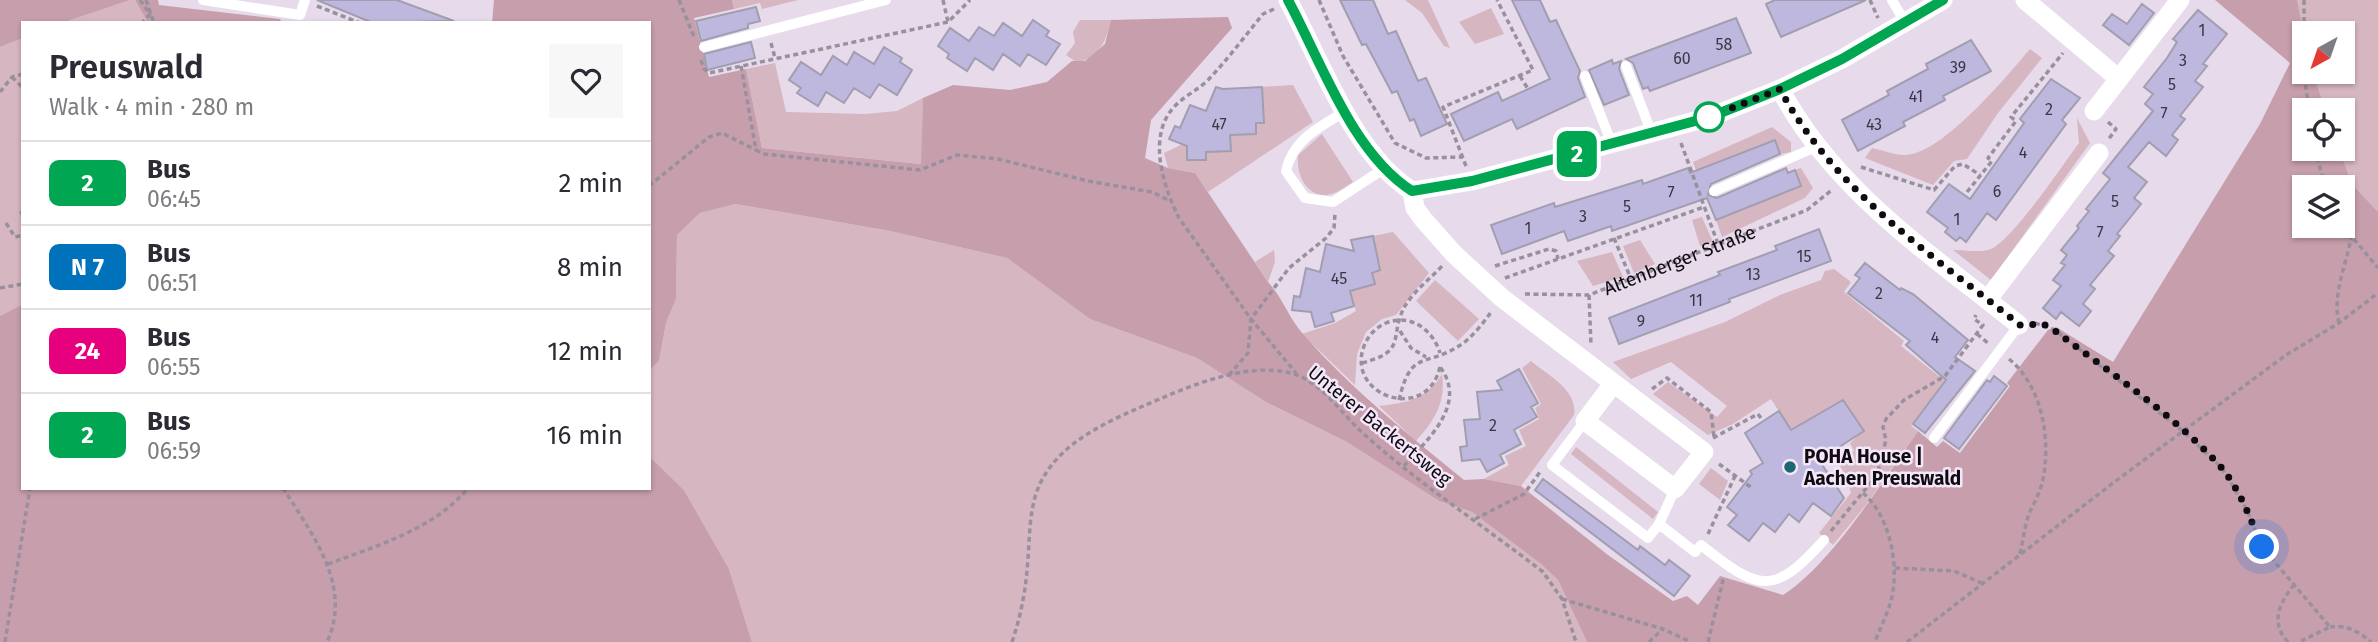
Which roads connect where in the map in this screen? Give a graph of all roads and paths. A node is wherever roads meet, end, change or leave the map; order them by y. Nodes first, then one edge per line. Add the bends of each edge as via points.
1 (140, 0) edge
2 (146, 0) edge
3 (203, 0) edge
4 (886, 0) edge
5 (943, 0) edge
6 (970, 0) edge
7 (1288, 0) edge
8 (1319, 0) edge
9 (1497, 0) edge
10 (1892, 0) edge
11 (1943, 0) edge
12 (2025, 0) edge
13 (2180, 0) edge
14 (2304, 0) edge
15 (305, 1) edge
16 (1263, 13) dead end
17 (150, 14) junction
18 (300, 15) junction
19 (144, 21) edge
20 (153, 21) edge
21 (307, 21) edge
22 (355, 21) edge
23 (948, 22) junction
24 (1906, 24) junction
25 (2072, 42) junction
26 (704, 47) dead end
27 (741, 66) junction
28 (1626, 66) dead end
29 (709, 73) dead end
30 (21, 75) edge
31 (1520, 76) junction
32 (1585, 76) dead end
33 (12, 77) junction
34 (2119, 79) junction
35 (21, 86) edge
36 (1528, 89) dead end
37 (1780, 89) junction
38 (0, 92) edge
39 (2307, 98) edge
40 (1346, 111) junction
41 (2094, 111) dead end
42 (1675, 128) junction
43 (1652, 135) junction
44 (1612, 145) junction
45 (1816, 147) junction
46 (756, 150) junction
47 (2099, 153) dead end
48 (1463, 157) junction
49 (1385, 168) junction
50 (1980, 175) junction
51 (1844, 180) junction
52 (1472, 181) junction
53 (651, 184) edge
54 (1412, 191) junction
55 (1714, 191) dead end
56 (1967, 192) dead end
57 (1170, 201) junction
58 (1704, 207) junction
59 (6, 223) dead end
60 (1334, 228) dead end
61 (21, 236) edge
62 (1614, 238) junction
63 (2351, 238) joint
64 (1718, 245) junction
65 (1454, 254) junction
66 (1558, 259) junction
67 (1512, 260) dead end
68 (2378, 268) edge
69 (1631, 279) junction
70 (21, 284) edge
71 (1487, 284) junction
72 (0, 288) edge
73 (2378, 293) edge
74 (1589, 295) junction
75 (1502, 298) junction
76 (1988, 299) junction
77 (1251, 319) junction
78 (1401, 320) junction
79 (2339, 323) junction
80 (2020, 325) junction
81 (1399, 330) junction
82 (1440, 354) junction
83 (1428, 358) junction
84 (1362, 363) junction
85 (1590, 367) junction
86 (2023, 371) dead end
87 (1297, 375) junction
88 (1227, 377) junction
89 (1613, 384) junction
90 (1399, 400) junction
91 (1636, 402) junction
92 (1585, 421) junction
93 (1763, 421) dead end
94 (2185, 432) junction
95 (1934, 438) dead end
96 (1404, 466) junction
97 (1539, 473) dead end
98 (1752, 488) dead end
99 (1675, 489) junction
100 (30, 490) edge
101 (284, 490) edge
102 (466, 490) edge
103 (1863, 493) junction
104 (1475, 519) junction
105 (1659, 524) junction
106 (1824, 540) joint
107 (1701, 545) junction
108 (2020, 557) junction
109 (328, 564) junction
110 (1895, 568) junction
111 (1723, 579) dead end
112 (1984, 583) junction
113 (2293, 586) junction
114 (1562, 599) junction
115 (2330, 626) junction
116 (1663, 629) junction
117 (5, 642) edge
118 (327, 642) edge
119 (1012, 642) edge
120 (1576, 642) edge
121 (1649, 642) edge
122 (1691, 642) edge
123 (1708, 642) edge
124 (1875, 642) edge
125 (1907, 642) edge
126 (2288, 642) edge
127 (2299, 642) edge
128 (2371, 642) edge

1 - 17 path
2 - 17 path
3 - 18 lane
4 - 26 lane
5 - 23 path
6 - 23 path
7 - 40 street
8 - 48 path via 1343,57 1395,143 1426,158
9 - 31 path via 1533,70
10 - 24 lane
11 - 24 street
12 - 25 street
13 - 34 street
14 - 39 path
15 - 18 lane
15 - 22 path
16 - 57 path via 1206,83 1166,117 1160,153
17 - 19 path
17 - 20 path
18 - 21 lane
23 - 27 path
24 - 37 street
25 - 34 street
25 - 50 path via 2011,117 2015,121
27 - 29 path
27 - 46 path
28 - 43 lane
30 - 33 path
31 - 36 path
31 - 48 path via 1443,107
32 - 44 lane
33 - 35 path
33 - 38 path
34 - 41 street
37 - 42 street
37 - 45 street
40 - 49 street
40 - 49 lane via 1303,138 1286,171 1305,198 1333,202
42 - 43 street
42 - 58 path
43 - 44 street
44 - 52 street
45 - 51 street
45 - 55 lane
46 - 53 path via 722,133 709,137
46 - 57 path via 919,170 957,155 998,159 1152,191
47 - 76 street
48 - 52 path
49 - 54 street
50 - 51 path, Altenberger Straße via 1963,164 1955,166 1934,190 1863,165
50 - 56 path
51 - 64 path, Altenberger Straße via 1807,210
51 - 76 street via 1894,226
52 - 54 street
54 - 65 street via 1415,208
57 - 77 path
58 - 62 path
58 - 64 path
59 - 61 path via 15,237
60 - 77 path via 1289,268
62 - 66 path
62 - 69 path
63 - 68 path
63 - 79 path via 2340,277
64 - 69 path, Altenberger Straße
65 - 71 street
65 - 78 path via 1405,306
66 - 67 path via 1556,251 1549,249
66 - 71 path
69 - 74 path, Altenberger Straße
70 - 72 path
71 - 75 street
73 - 79 path
74 - 75 path, Altenberger Straße via 1530,293
74 - 85 path
75 - 82 path via 1462,344
75 - 85 street
76 - 80 street
76 - 103 path via 1974,319 1983,326 1945,376 1904,400 1886,419 1883,457
77 - 87 path
77 - 88 path via 1248,354
78 - 81 path
78 - 82 path via 1422,326
78 - 84 path via 1376,329 1367,339
79 - 94 path via 2286,355
80 - 94 path via 2043,324 2054,330
80 - 95 lane
81 - 83 path via 1411,348
81 - 84 path via 1384,355
82 - 83 path
83 - 90 path via 1409,370
84 - 90 path via 1374,390
85 - 89 street
86 - 108 path via 2038,406 2046,457
87 - 88 path, Unterer Backertsweg via 1263,372
87 - 96 path, Unterer Backertsweg
88 - 119 path, Unterer Backertsweg via 1126,413 1091,431 1050,465 1038,488 1023,607
89 - 91 street
89 - 92 street
90 - 96 path via 1432,386 1440,367 1445,374 1446,412
91 - 93 path via 1667,378 1711,412 1714,437 1758,414
91 - 99 street via 1704,452
92 - 99 street
92 - 105 lane via 1552,465 1648,538
94 - 108 path via 2113,482
94 - 113 path via 2222,468 2262,547
96 - 104 path, Unterer Backertsweg
97 - 104 path via 1524,494
98 - 107 path via 1735,476
99 - 105 lane
100 - 117 path
101 - 109 path
102 - 109 path via 454,506 406,532
103 - 106 path
103 - 110 path via 1877,505
104 - 114 path, Unterer Backertsweg via 1543,572
105 - 107 lane via 1695,552
106 - 107 lane via 1788,576 1772,581 1742,575
108 - 112 path
109 - 118 path via 336,597
110 - 112 path via 1954,571
110 - 124 path via 1891,600
111 - 123 path
112 - 125 path
113 - 115 path
113 - 126 path via 2280,603 2278,616 2280,634
114 - 116 path
114 - 120 path, Unterer Backertsweg
115 - 127 path
115 - 128 path via 2353,629
116 - 121 path
116 - 122 path

